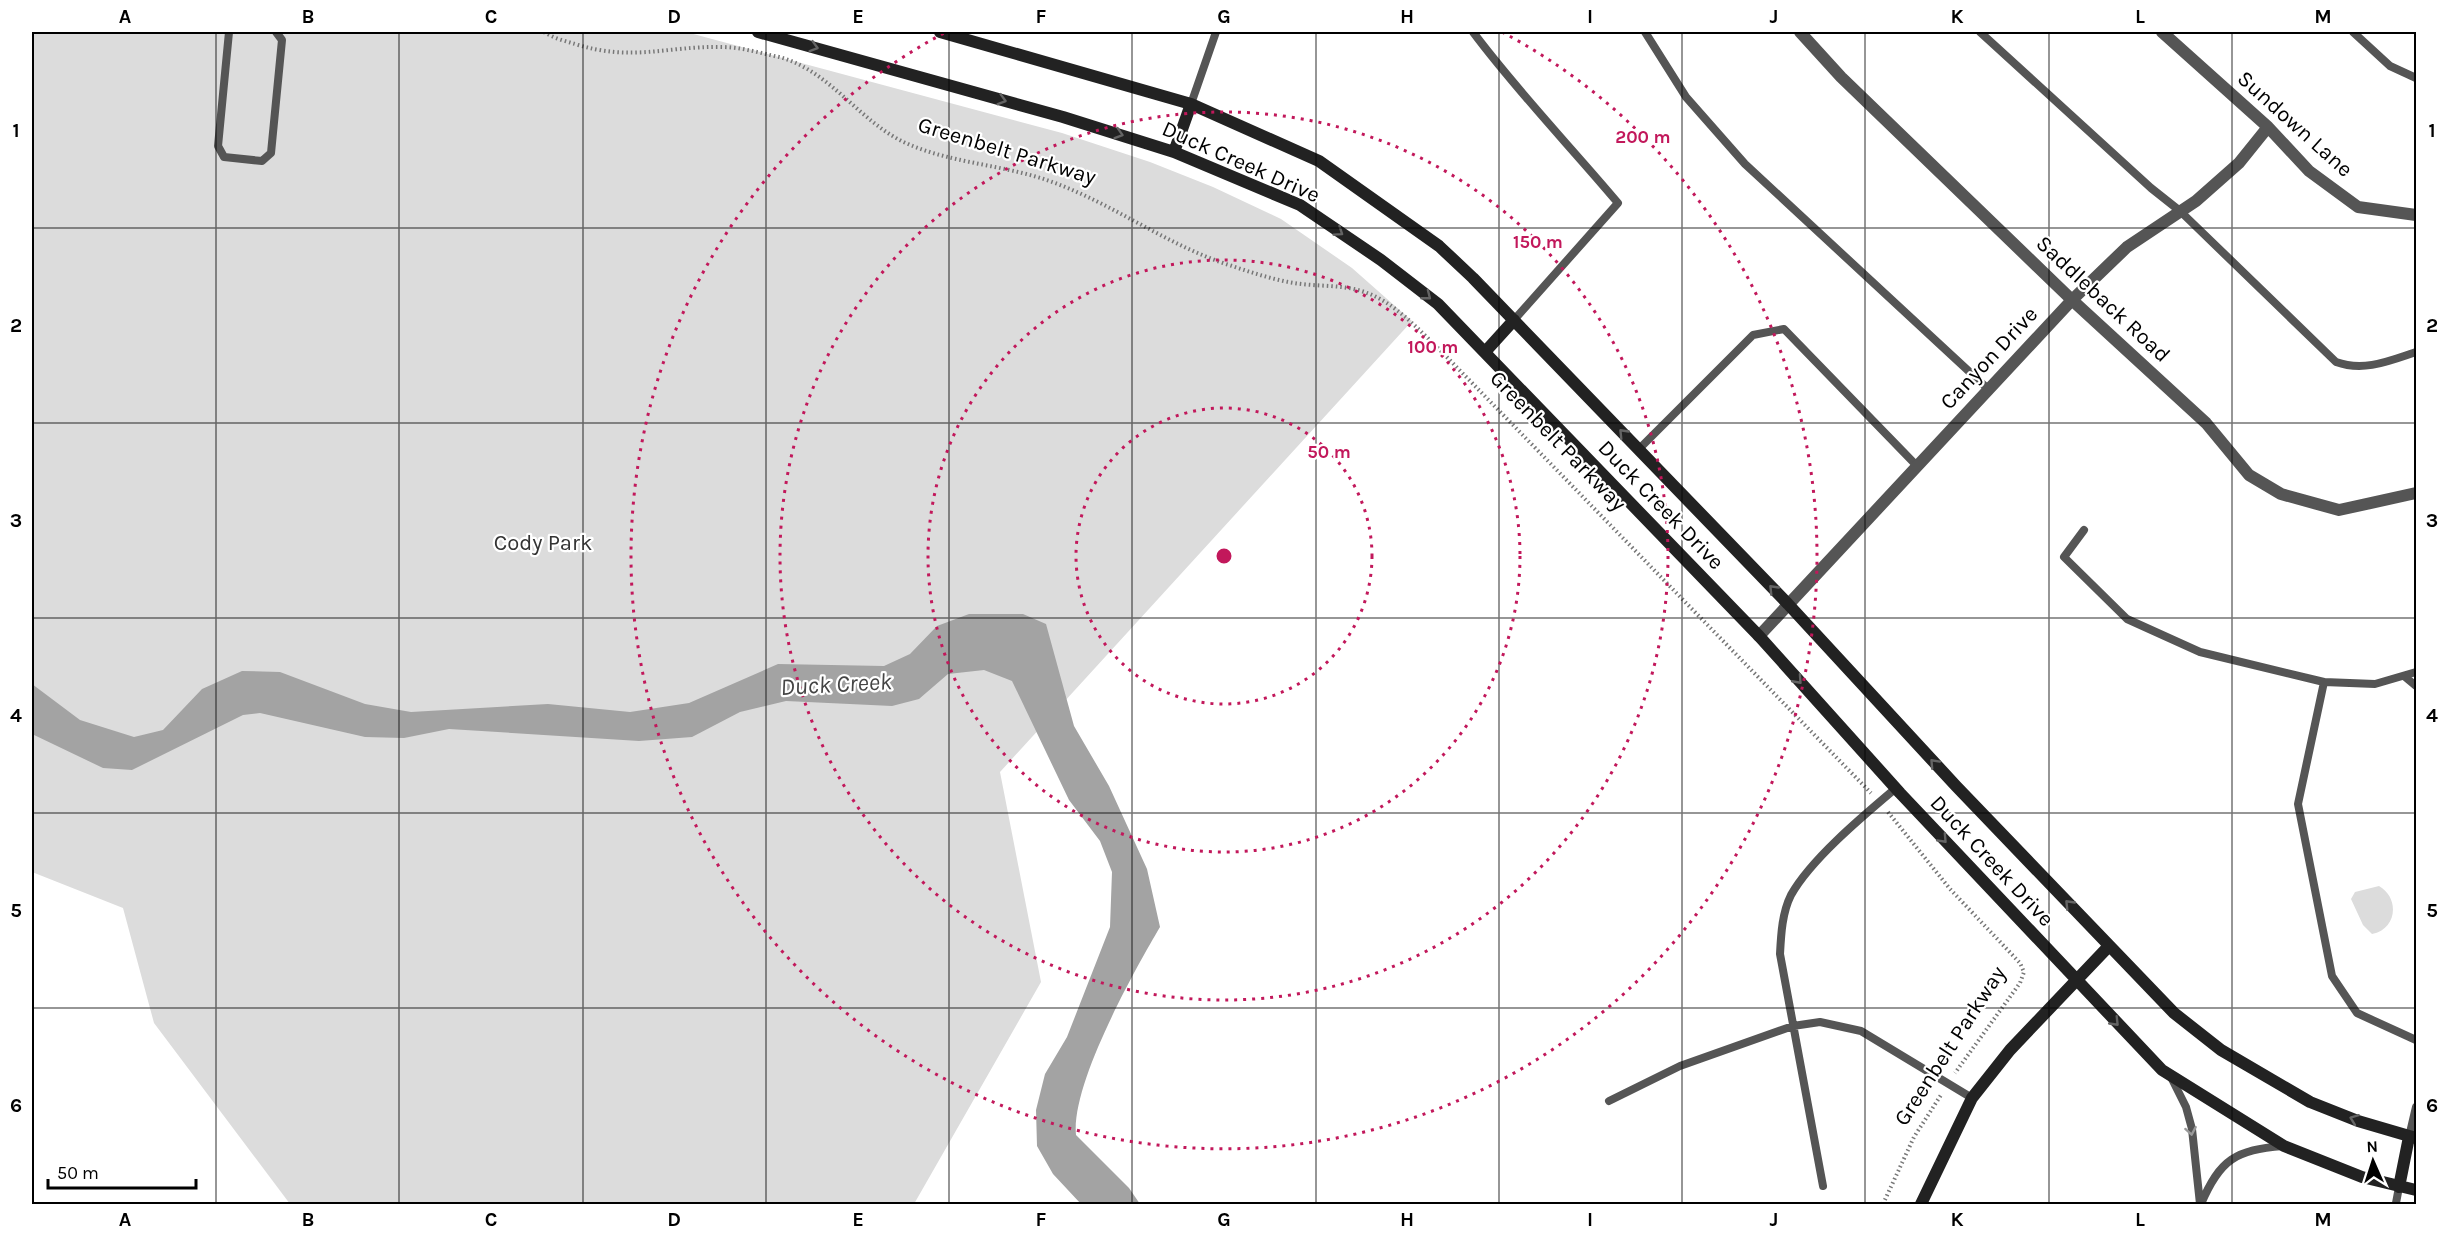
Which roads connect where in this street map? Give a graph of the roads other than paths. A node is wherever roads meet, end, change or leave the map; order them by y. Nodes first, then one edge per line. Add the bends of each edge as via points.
1 (229, 32) edge
2 (276, 32) edge
3 (758, 32) edge
4 (940, 32) edge
5 (1216, 32) edge
6 (1473, 32) edge
7 (1645, 32) edge
8 (1800, 32) edge
9 (1980, 32) edge
10 (2162, 32) edge
11 (2353, 32) edge
12 (2416, 78) edge
13 (1191, 104) junction
14 (2268, 127) junction
15 (1174, 152) junction
16 (2180, 211) junction
17 (2416, 215) edge
18 (2072, 300) junction
19 (1514, 320) junction
20 (1485, 352) junction
21 (2416, 352) edge
22 (1988, 389) junction
23 (1638, 449) junction
24 (1917, 466) junction
25 (2416, 493) edge
26 (2084, 530) dead end
27 (1788, 604) junction
28 (1759, 636) junction
29 (2416, 672) edge
30 (2404, 676) junction
31 (2324, 682) junction
32 (2416, 686) edge
33 (1896, 788) junction
34 (2109, 946) junction
35 (2075, 979) junction
36 (1793, 1026) junction
37 (2416, 1040) edge
38 (2170, 1077) junction
39 (1972, 1098) junction
40 (1609, 1101) dead end
41 (2416, 1107) edge
42 (2413, 1137) edge
43 (2284, 1146) junction
44 (1823, 1186) dead end
45 (2399, 1187) junction
46 (2416, 1190) edge
47 (1921, 1204) edge
48 (2201, 1204) edge
49 (2395, 1204) edge

1 - 2 lane via 218,146 224,157 262,161 271,153 282,40
3 -> 15 main road, Duck Creek Drive
4 - 13 main road, Duck Creek Drive
5 - 13 lane
6 - 19 lane via 1618,203
7 - 22 lane via 1686,97 1745,164
8 - 18 street, Saddleback Road via 1841,77
9 - 16 lane
10 - 14 street, Sundown Lane
11 - 12 lane via 2390,66
13 - 15 main road
13 - 19 main road, Duck Creek Drive via 1319,161 1439,246
14 - 16 street, Canyon Drive via 2239,163
14 - 17 street, Sundown Lane via 2309,171 2358,207
15 -> 20 main road, Duck Creek Drive via 1300,205 1438,304
16 - 18 street, Canyon Drive via 2127,247
16 - 21 lane via 2336,362 2369,367
18 - 22 street, Canyon Drive
18 - 25 street, Saddleback Road via 2206,423 2249,475 2281,494 2339,510
19 - 20 main road
23 -> 19 main road, Duck Creek Drive
20 - 28 main road, Duck Creek Drive
22 - 24 street, Canyon Drive
23 - 24 lane via 1753,335 1784,329
27 -> 23 main road, Duck Creek Drive
24 - 27 street, Canyon Drive
26 - 31 lane via 2064,557 2127,619 2200,652
27 - 28 street, Canyon Drive
34 -> 27 main road, Duck Creek Drive
28 -> 33 main road, Duck Creek Drive
29 - 30 lane
30 - 31 lane via 2375,684
30 - 32 lane
31 - 37 lane via 2298,804 2332,976 2357,1013
33 -> 35 main road, Duck Creek Drive
33 - 36 lane via 1817,861 1791,895 1782,924 1780,954
34 - 35 main road
42 -> 34 main road, Duck Creek Drive via 2310,1102 2221,1050 2174,1013
35 -> 38 main road, Duck Creek Drive
35 - 39 main road
36 - 39 lane via 1820,1022 1861,1031
36 - 40 lane via 1680,1066
36 - 44 lane
38 - 43 main road, Duck Creek Drive
38 -> 48 lane via 2186,1107 2192,1129
39 - 47 main road
41 - 42 lane
42 - 45 main road
43 - 45 main road, Duck Creek Drive via 2362,1177
43 - 48 lane via 2255,1148 2229,1159 2211,1180
45 - 46 main road, Duck Creek Drive
45 - 49 lane

